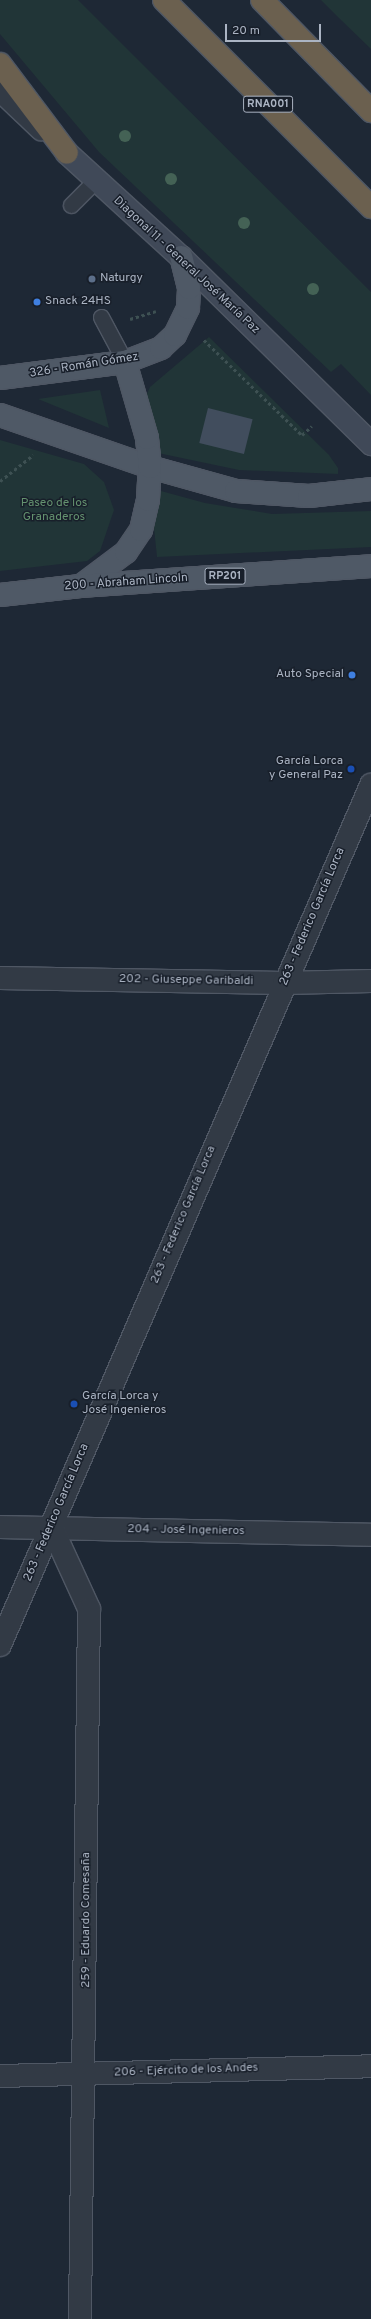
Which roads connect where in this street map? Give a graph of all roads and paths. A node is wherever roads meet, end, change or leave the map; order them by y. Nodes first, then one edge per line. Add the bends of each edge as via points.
1 (164, 0) edge
2 (262, 0) edge
3 (0, 64) edge
4 (0, 90) edge
5 (371, 111) edge
6 (67, 153) junction
7 (95, 181) junction
8 (71, 205) dead end
9 (371, 208) edge
10 (181, 258) junction
11 (104, 322) joint
12 (182, 324) junction
13 (125, 362) junction
14 (0, 378) edge
15 (333, 407) junction
16 (0, 415) edge
17 (371, 444) edge
18 (150, 467) junction
19 (371, 489) edge
20 (371, 566) edge
21 (80, 586) junction
22 (0, 595) edge
23 (371, 785) edge
24 (0, 978) edge
25 (371, 981) edge
26 (284, 983) junction
27 (0, 1527) edge
28 (52, 1528) junction
29 (371, 1535) edge
30 (0, 1645) edge
31 (371, 2066) edge
32 (86, 2074) junction
33 (0, 2076) edge
34 (80, 2319) edge

1 - 9 highway, RNA001
2 - 5 highway
3 - 6 highway
4 - 6 street, Diagonal 11 - General José María Paz
6 - 7 main road, Diagonal 11 - General José María Paz
7 - 8 lane
7 - 10 main road, Diagonal 11 - General José María Paz
10 - 12 main road, 326 - Román Gómez via 190,299
10 - 15 main road, Diagonal 11 - General José María Paz
11 - 12 path via 162,308
11 - 13 lane
12 - 13 main road, 326 - Román Gómez via 161,348
12 - 15 path via 208,343 302,435
13 - 14 main road, 326 - Román Gómez
13 - 18 main road via 140,409
15 - 17 main road, Diagonal 11 - General José María Paz
16 - 18 main road
18 - 19 main road via 210,485 259,494 329,495
18 - 21 main road via 148,500 141,530 126,552
20 - 21 main road, 200 - Abraham Lincoln / RP201
21 - 22 main road, 200 - Abraham Lincoln / RP201
23 - 26 street, 263 - Federico García Lorca
24 - 26 street, 202 - Giuseppe Garibaldi
25 - 26 street, 202 - Giuseppe Garibaldi
26 - 28 street, 263 - Federico García Lorca via 97,1416
27 - 28 street, 204 - José Ingenieros
28 - 29 street, 204 - José Ingenieros
28 - 30 street, 263 - Federico García Lorca
28 - 32 street, 259 - Eduardo Comesaña via 89,1609
31 - 32 street, 206 - Ejército de los Andes
32 - 33 street, 206 - Ejército de los Andes
32 - 34 street, 259 - Eduardo Comesaña

